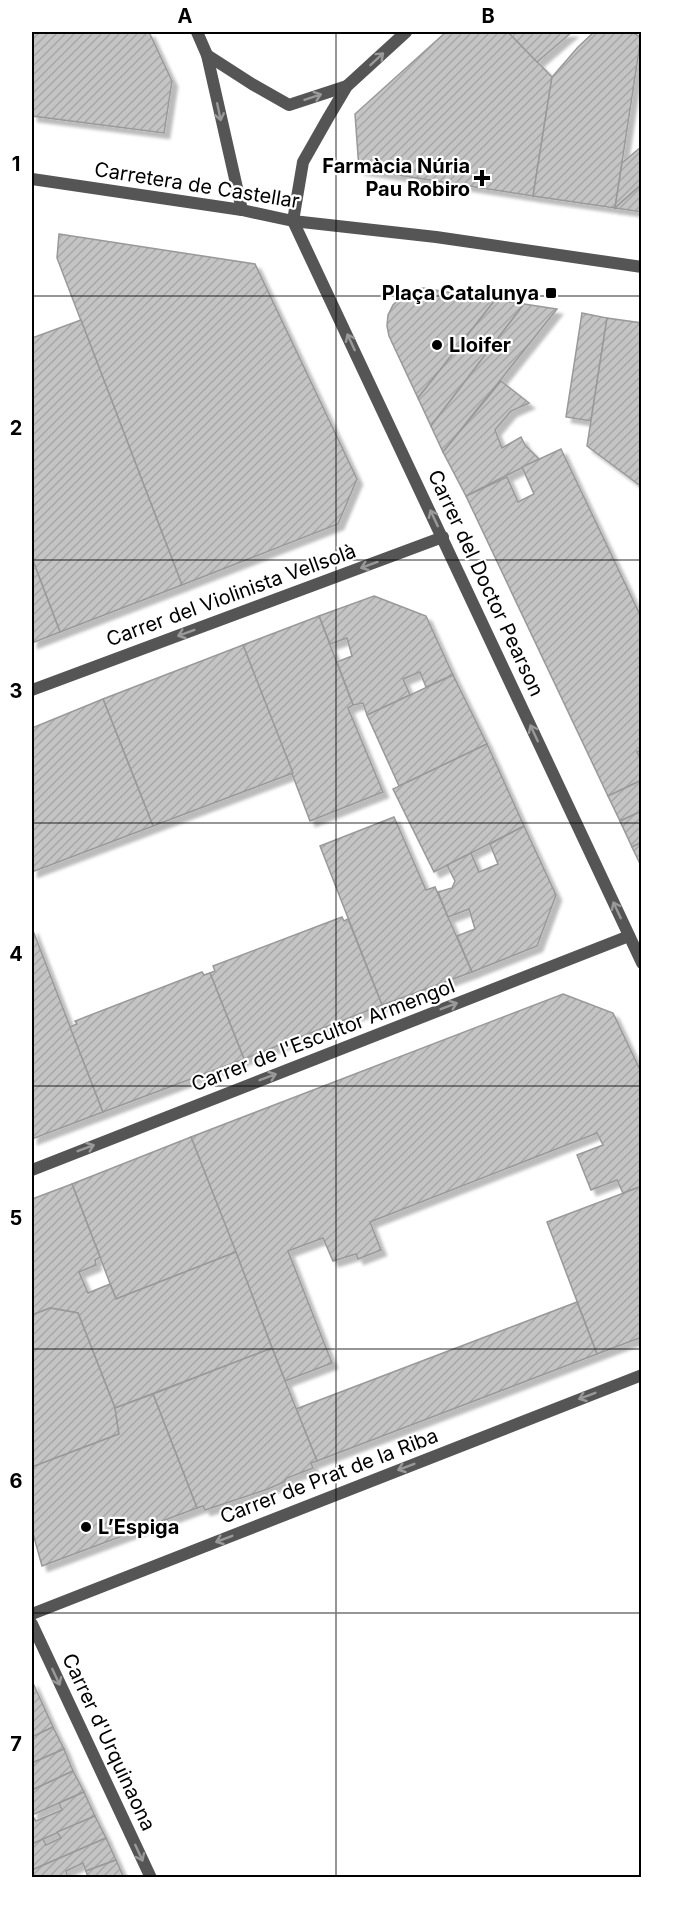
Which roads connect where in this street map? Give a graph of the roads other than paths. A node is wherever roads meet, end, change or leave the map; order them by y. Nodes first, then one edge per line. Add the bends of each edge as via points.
1 (197, 32) edge
2 (406, 32) edge
3 (207, 55) junction
4 (347, 86) junction
5 (32, 179) edge
6 (242, 210) junction
7 (293, 221) junction
8 (642, 267) edge
9 (443, 537) junction
10 (32, 690) edge
11 (629, 936) junction
12 (642, 963) edge
13 (32, 1170) edge
14 (642, 1375) edge
15 (32, 1614) edge
16 (32, 1624) edge
17 (151, 1878) edge

1 - 3 street
4 -> 2 street
3 -> 4 street via 289,105
3 -> 6 street
4 - 7 street via 303,162
5 - 6 street, Carretera de Castellar
6 - 7 street, Carretera de Castellar
7 - 8 street, Carretera de Castellar via 447,238
9 -> 7 street, Carrer del Doctor Pearson
9 -> 10 street, Carrer del Violinista Vellsolà
11 -> 9 street, Carrer del Doctor Pearson
11 - 12 street, Carrer del Doctor Pearson
13 -> 11 street, Carrer de l'Escultor Armengol
14 -> 15 street, Carrer de Prat de la Riba
16 -> 17 street, Carrer d'Urquinaona

